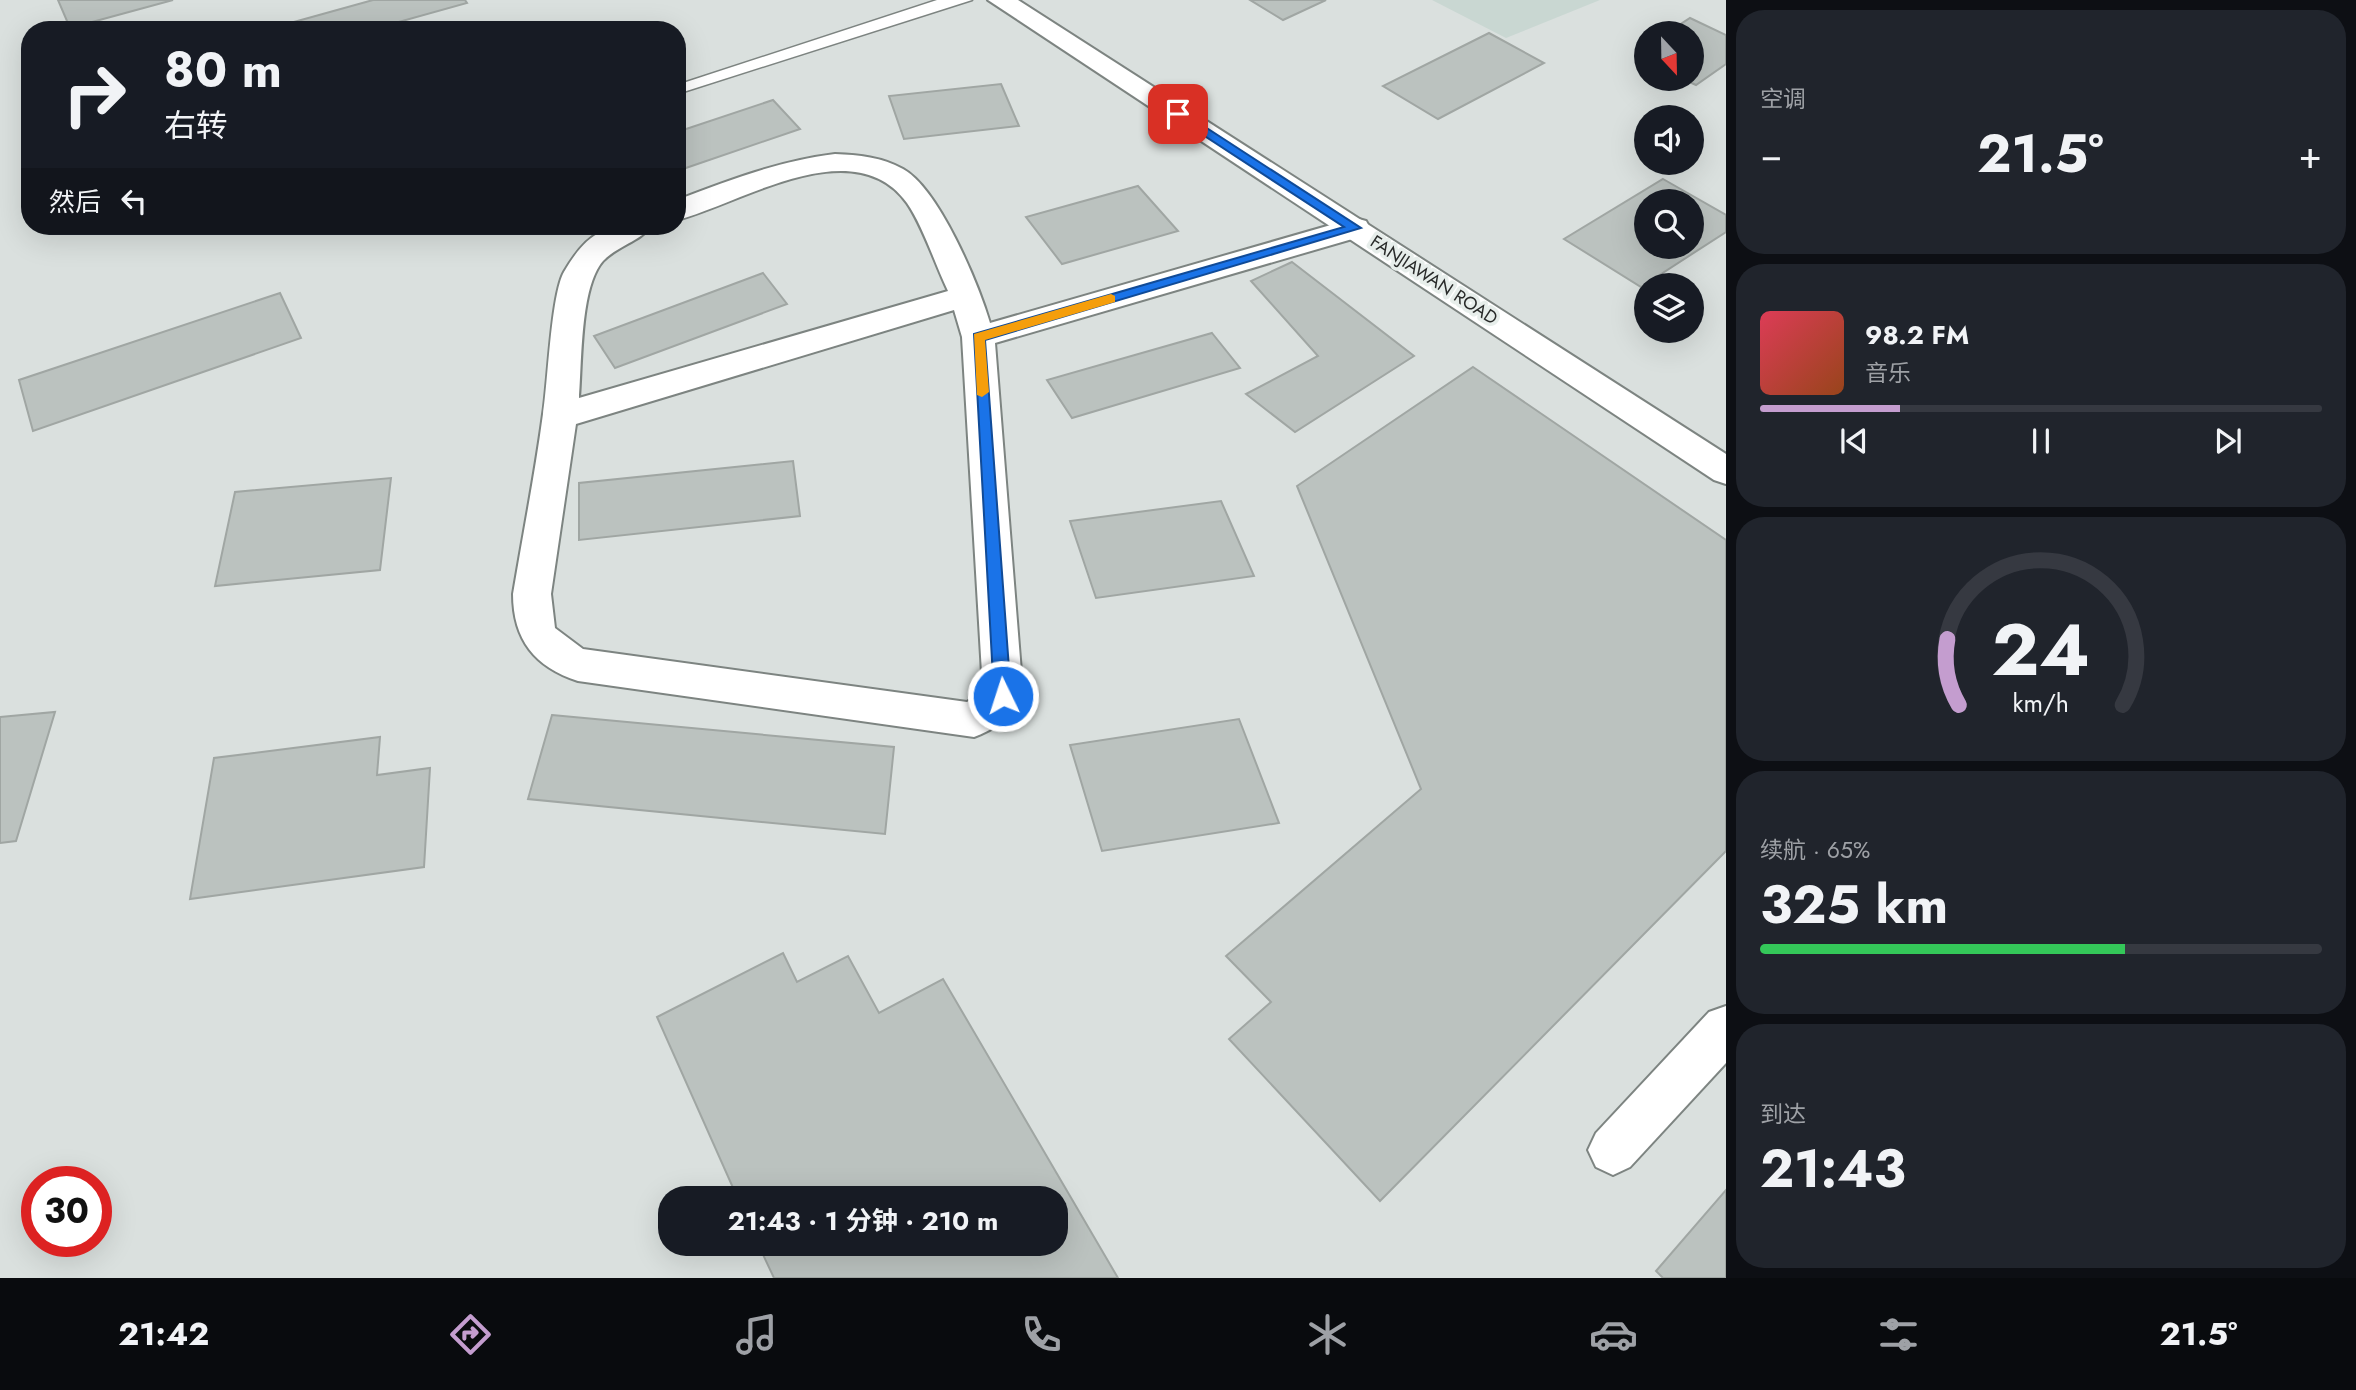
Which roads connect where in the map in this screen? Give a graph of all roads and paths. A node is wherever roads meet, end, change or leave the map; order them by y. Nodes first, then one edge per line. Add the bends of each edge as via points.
1 (965, 0) edge
2 (1001, 0) edge
3 (686, 87) edge
4 (686, 208) edge
5 (1354, 228) junction
6 (619, 235) edge
7 (966, 296) junction
8 (978, 337) junction
9 (560, 416) junction
10 (1726, 471) edge
11 (1726, 1029) edge
12 (1613, 1150) dead end

1 - 3 lane via 946,2
2 - 5 street, FANJIAWAN ROAD
4 - 7 street via 801,166 871,165 892,173 919,198
5 - 8 street
5 - 10 street, FANJIAWAN ROAD
6 - 9 street via 598,246 575,281
7 - 8 street
7 - 9 street
8 - 9 street via 1003,696 975,720 578,665 555,655 539,637 531,616
11 - 12 street

